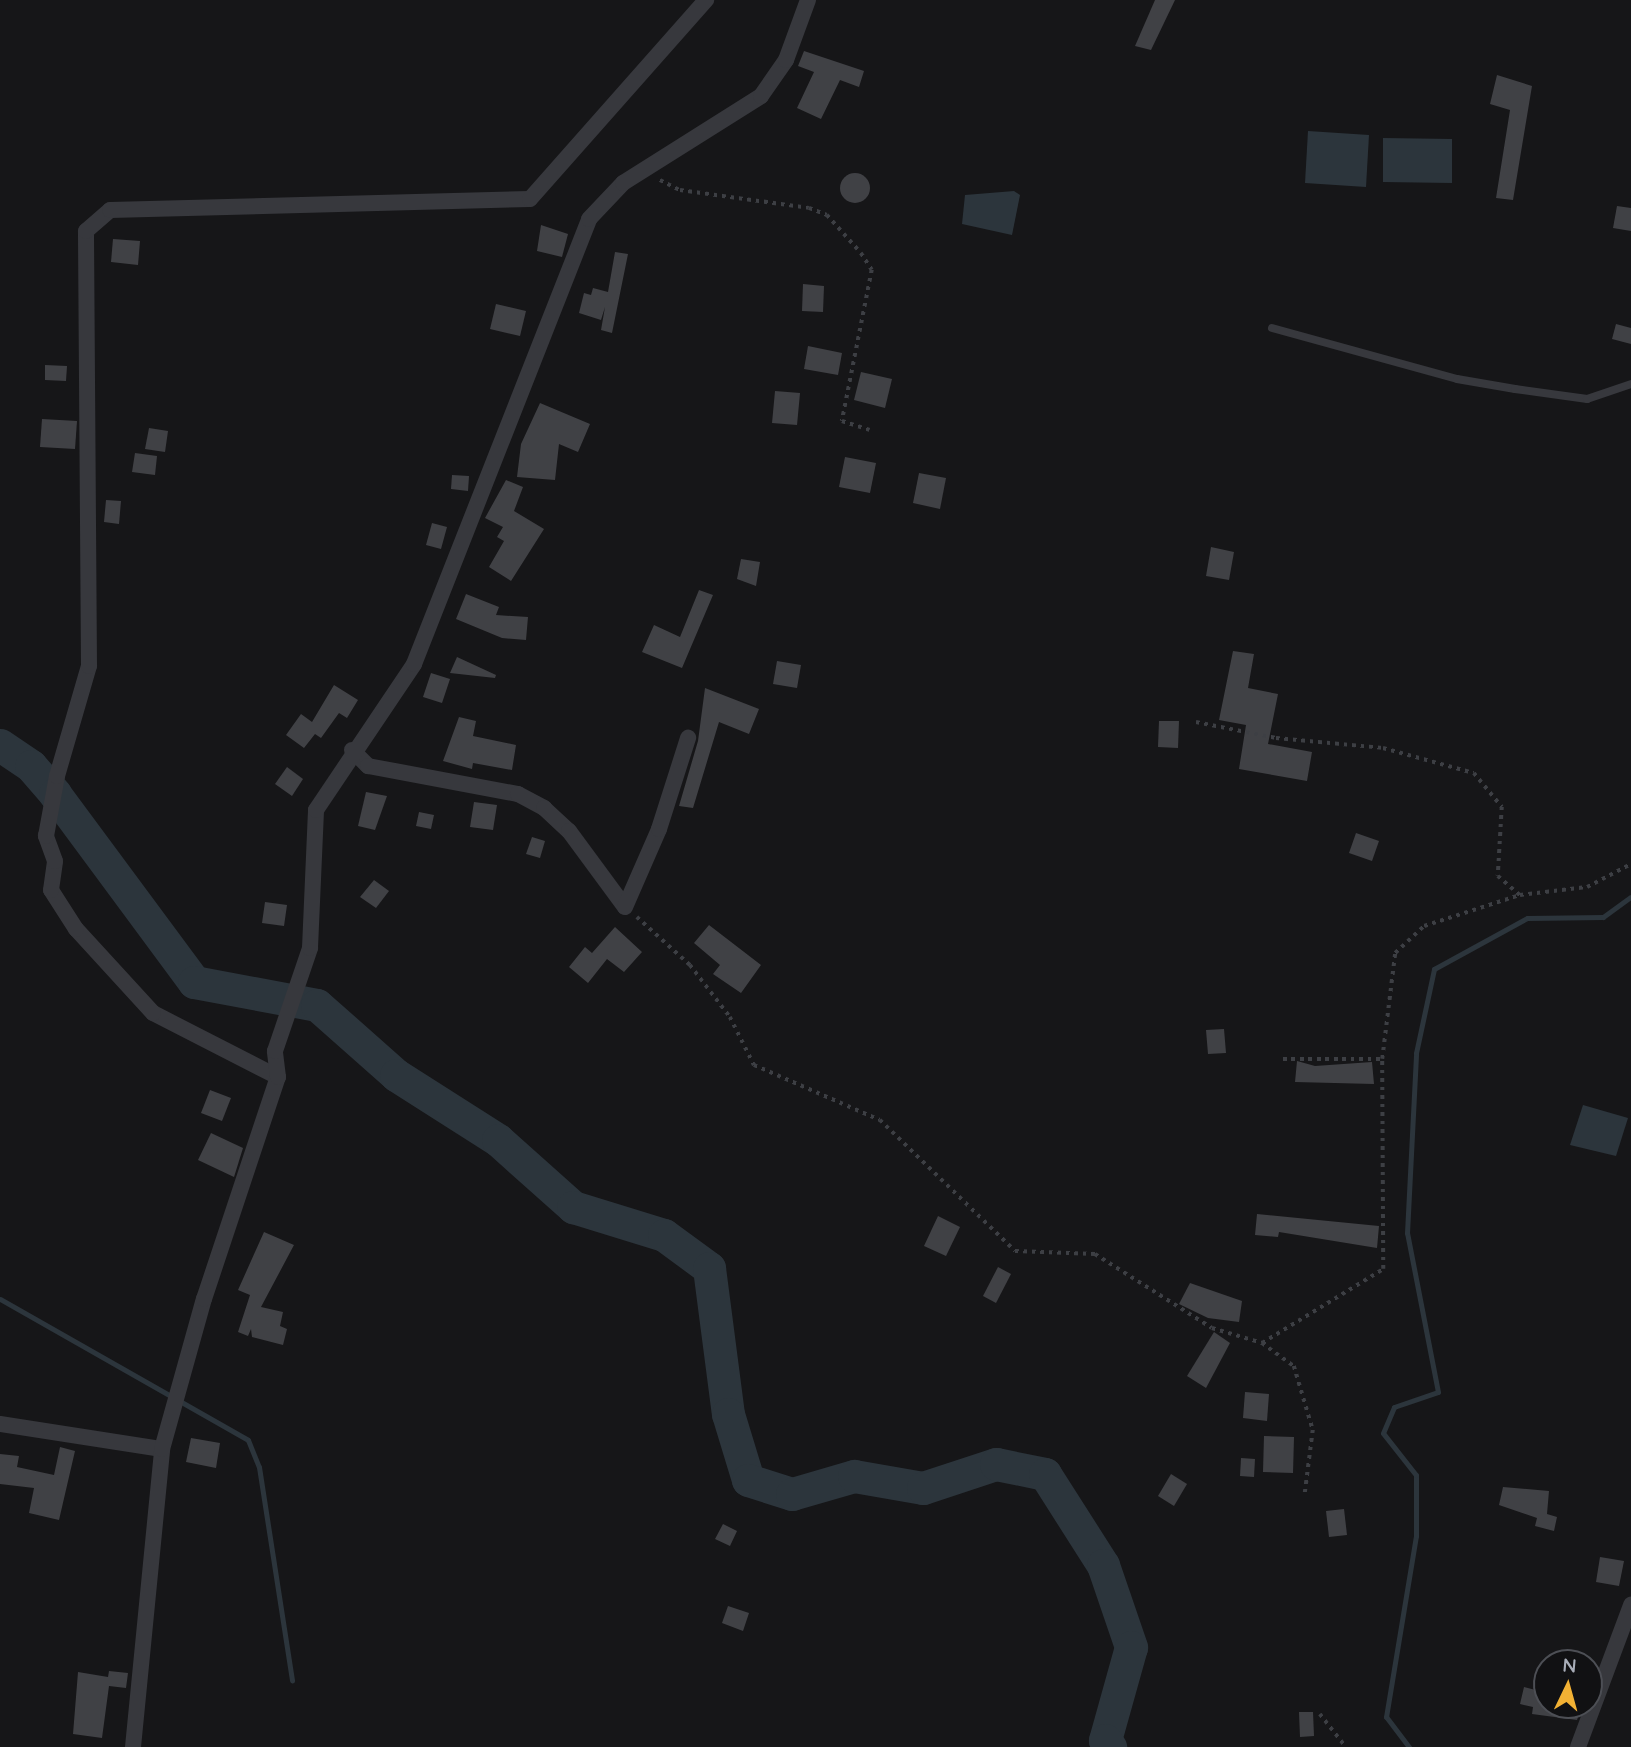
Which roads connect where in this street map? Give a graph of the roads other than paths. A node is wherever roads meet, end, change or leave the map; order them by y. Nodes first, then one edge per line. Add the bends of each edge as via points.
1 (706, 0) edge
2 (808, 0) edge
3 (1272, 328) dead end
4 (1631, 384) edge
5 (688, 738) dead end
6 (352, 750) junction
7 (278, 1077) junction
8 (0, 1424) edge
9 (162, 1449) junction
10 (1631, 1605) edge
11 (134, 1747) edge
12 (1578, 1747) edge

1 - 7 street via 530,199 110,210 86,231 89,666 57,776 46,836 55,862 51,890 76,929 153,1013
2 - 6 street via 786,60 761,96 623,183 589,219 414,664
3 - 4 lane via 1457,379 1587,399
5 - 6 street via 659,829 625,907 569,831 544,808 518,794 368,766
6 - 7 street via 316,810 310,948 275,1051
7 - 9 street via 204,1299 183,1387
8 - 9 street
9 - 11 street
10 - 12 street

